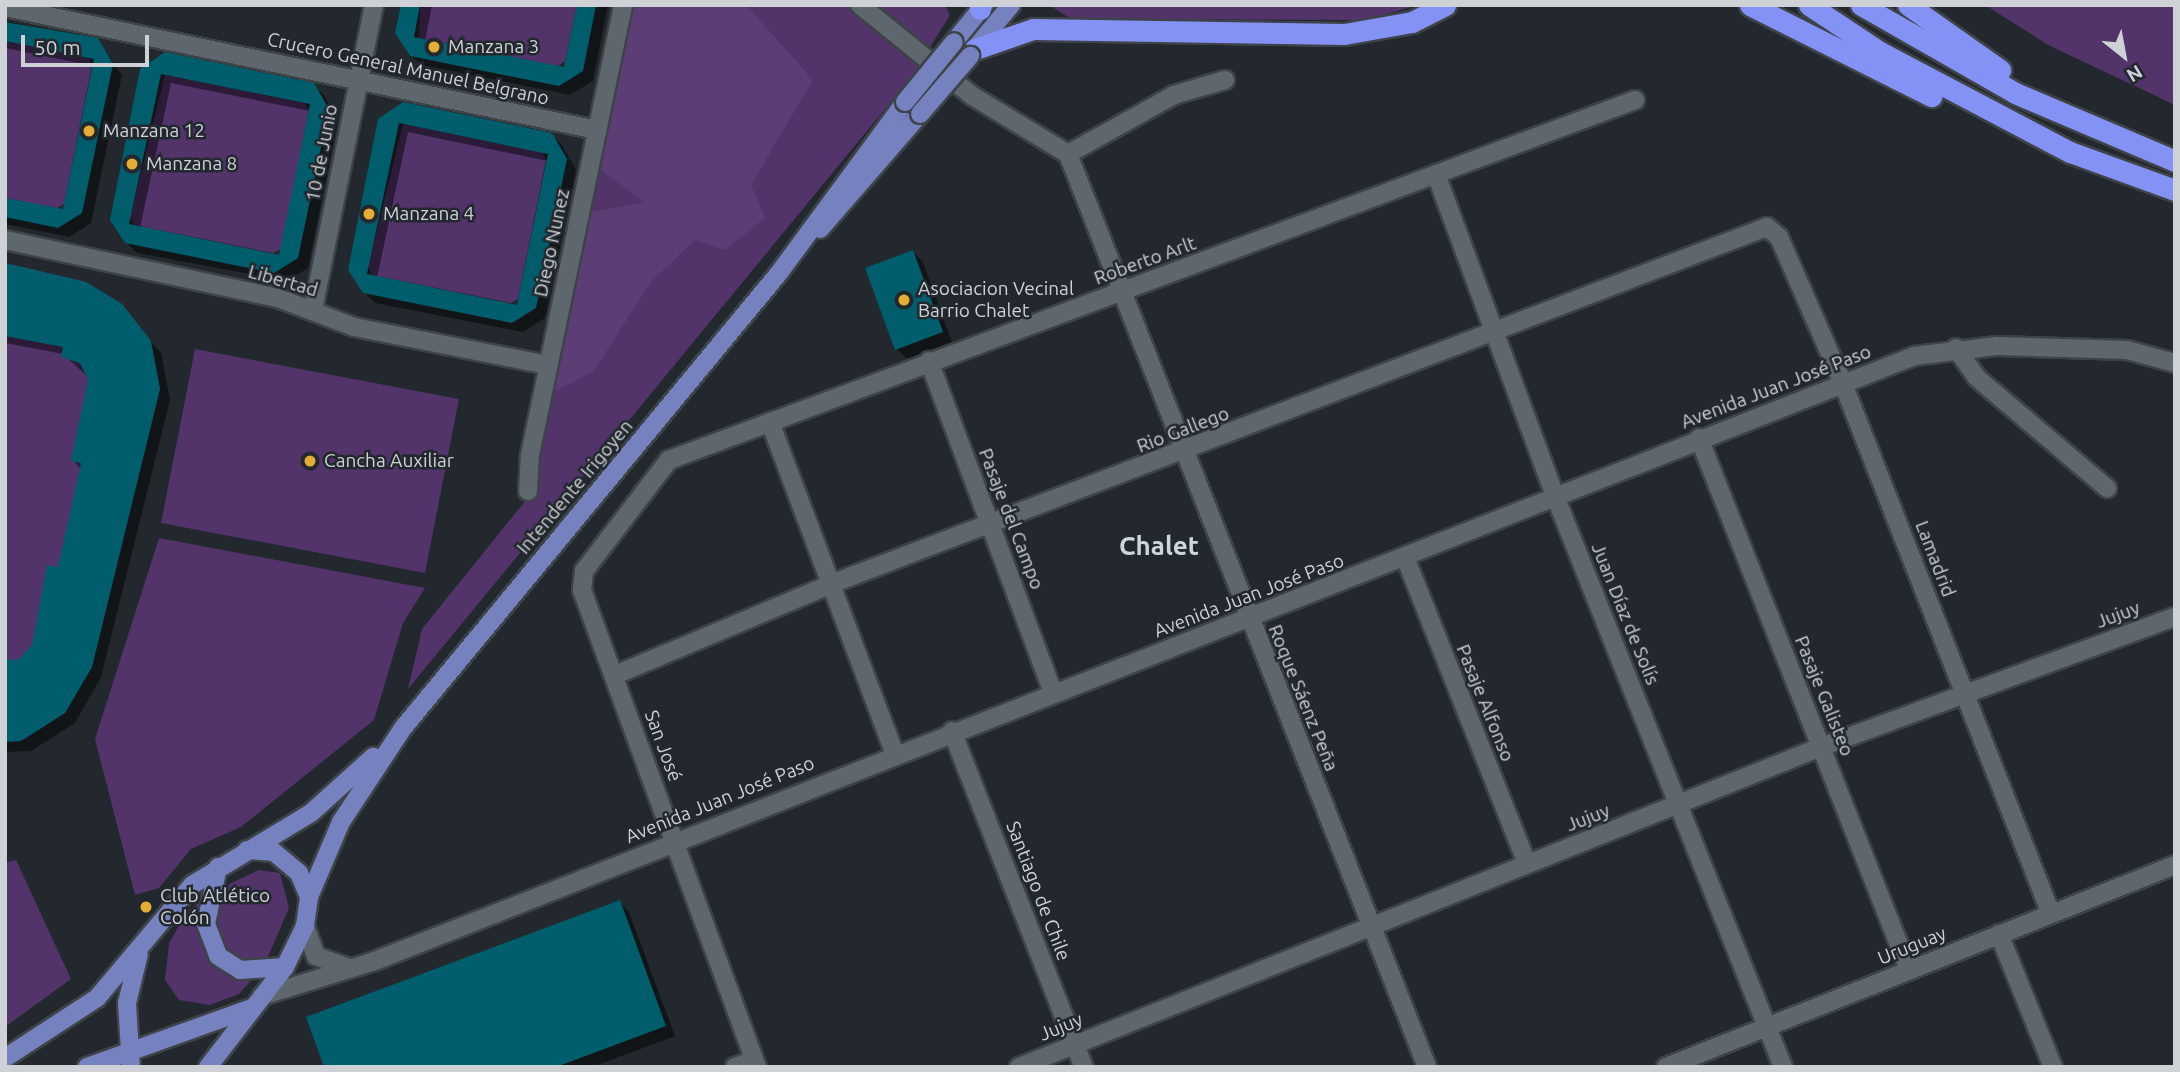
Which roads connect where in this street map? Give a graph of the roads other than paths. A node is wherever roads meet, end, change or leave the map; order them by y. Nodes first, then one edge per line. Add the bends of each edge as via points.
1 (374, 5) edge
2 (623, 5) edge
3 (860, 5) edge
4 (1011, 5) edge
5 (1445, 5) edge
6 (1750, 5) edge
7 (1809, 5) edge
8 (1861, 5) edge
9 (1908, 5) edge
10 (5, 7) edge
11 (982, 7) edge
12 (972, 52) junction
13 (358, 80) junction
14 (1225, 80) dead end
15 (1635, 100) dead end
16 (597, 130) junction
17 (2070, 152) junction
18 (1068, 154) junction
19 (2169, 159) edge
20 (1436, 174) junction
21 (2175, 190) edge
22 (1767, 227) joint
23 (5, 240) edge
24 (779, 273) junction
25 (1125, 291) junction
26 (313, 310) junction
27 (1494, 333) junction
28 (1956, 348) junction
29 (929, 360) junction
30 (2175, 363) edge
31 (548, 365) junction
32 (1844, 386) junction
33 (770, 422) junction
34 (1699, 438) junction
35 (1185, 452) junction
36 (669, 460) joint
37 (2107, 488) dead end
38 (528, 491) dead end
39 (1555, 496) junction
40 (991, 525) junction
41 (1405, 558) junction
42 (831, 584) junction
43 (2175, 617) edge
44 (1248, 620) junction
45 (615, 675) junction
46 (1053, 693) junction
47 (1965, 694) junction
48 (403, 728) junction
49 (952, 731) junction
50 (1821, 747) junction
51 (894, 752) junction
52 (1678, 806) junction
53 (676, 840) junction
54 (247, 850) junction
55 (1527, 864) junction
56 (2175, 865) edge
57 (218, 867) junction
58 (309, 897) junction
59 (2051, 914) junction
60 (305, 926) junction
61 (1374, 928) junction
62 (150, 929) junction
63 (1999, 934) junction
64 (285, 967) junction
65 (353, 968) junction
66 (1909, 970) junction
67 (259, 1001) junction
68 (1767, 1029) junction
69 (1075, 1044) junction
70 (5, 1058) edge
71 (129, 1060) edge
72 (755, 1063) edge
73 (87, 1067) edge
74 (208, 1067) edge
75 (736, 1067) edge
76 (1019, 1067) edge
77 (1084, 1067) edge
78 (1427, 1067) edge
79 (1666, 1067) edge
80 (1783, 1067) edge
81 (2053, 1067) edge

1 - 13 street, 10 de Junio
2 - 16 street, Diego Nunez
3 - 18 street via 971,95
4 - 12 main road, Intendente Irigoyen
5 - 12 highway via 1412,22 1344,34 1033,29
6 - 17 highway via 1925,93
7 - 17 highway via 1880,52
8 - 19 highway via 2015,93
9 - 19 highway via 1962,48
10 - 13 street, Crucero General Manuel Belgrano
11 - 24 main road, Intendente Irigoyen, bridge via 905,102
12 - 24 main road, Intendente Irigoyen, bridge
13 - 16 street, Crucero General Manuel Belgrano
13 - 26 street, 10 de Junio
14 - 18 street via 1174,95
15 - 20 street, Roberto Arlt
16 - 31 street, Diego Nunez
17 - 21 highway
18 - 25 street, Roque Sáenz Peña
20 - 25 street, Roberto Arlt
20 - 27 street, Juan Díaz de Solís
22 - 27 street, Rio Gallego
22 - 32 street, Lamadrid via 1779,237
23 - 26 street, Libertad
24 - 48 main road, Intendente Irigoyen
25 - 29 street, Roberto Arlt
25 - 35 street, Roque Sáenz Peña
26 - 31 street, Libertad via 354,327
27 - 35 street, Rio Gallego
27 - 39 street, Juan Díaz de Solís
28 - 30 street, Avenida Juan José Paso via 2127,350
28 - 32 street, Avenida Juan José Paso via 1914,356
28 - 37 street via 1976,377
29 - 33 street, Roberto Arlt
29 - 40 street, Pasaje del Campo
31 - 38 street, Diego Nunez
32 - 34 street, Avenida Juan José Paso
32 - 47 street, Lamadrid
33 - 36 street, Roberto Arlt
33 - 42 street
34 - 39 street, Avenida Juan José Paso
34 - 50 street, Pasaje Galisteo
35 - 40 street, Rio Gallego
35 - 44 street, Roque Sáenz Peña
36 - 45 street, San José via 581,582
39 - 41 street, Avenida Juan José Paso
39 - 52 street, Juan Díaz de Solís
40 - 42 street, Rio Gallego
40 - 46 street, Pasaje del Campo
41 - 44 street, Avenida Juan José Paso
41 - 55 street, Pasaje Alfonso
42 - 45 street, Rio Gallego
42 - 51 street
43 - 47 street, Jujuy
44 - 46 street, Avenida Juan José Paso
44 - 61 street, Roque Sáenz Peña
45 - 53 street, San José
46 - 49 street, Avenida Juan José Paso
47 - 50 street, Jujuy
47 - 59 street, Lamadrid
48 - 54 main road, Intendente Irigoyen via 311,813
48 - 58 main road, Intendente Irigoyen via 341,822
49 - 51 street, Avenida Juan José Paso
49 - 69 street, Santiago de Chile
50 - 52 street, Jujuy
50 - 66 street, Pasaje Galisteo
51 - 53 street, Avenida Juan José Paso
52 - 55 street, Jujuy
52 - 68 street, Juan Díaz de Solís
53 - 65 street, Avenida Juan José Paso
53 - 72 street, San José
54 - 57 main road
54 - 58 main road via 274,852 289,861
55 - 61 street, Jujuy
56 - 59 street, Uruguay
57 - 62 main road
57 - 64 main road via 206,924 218,956 240,970
58 - 60 main road
59 - 63 street, Uruguay
60 - 64 main road
60 - 65 street via 316,957
61 - 69 street, Jujuy
61 - 78 street, Roque Sáenz Peña
62 - 70 main road via 97,998
62 - 71 main road via 127,1003
63 - 66 street, Uruguay
63 - 81 street
64 - 67 main road
65 - 67 street, Avenida Juan José Paso
66 - 68 street, Uruguay
67 - 71 main road
67 - 74 main road
68 - 79 street, Uruguay
68 - 80 street, Juan Díaz de Solís
69 - 76 street, Jujuy
69 - 77 street, Santiago de Chile
71 - 73 main road
72 - 75 street

